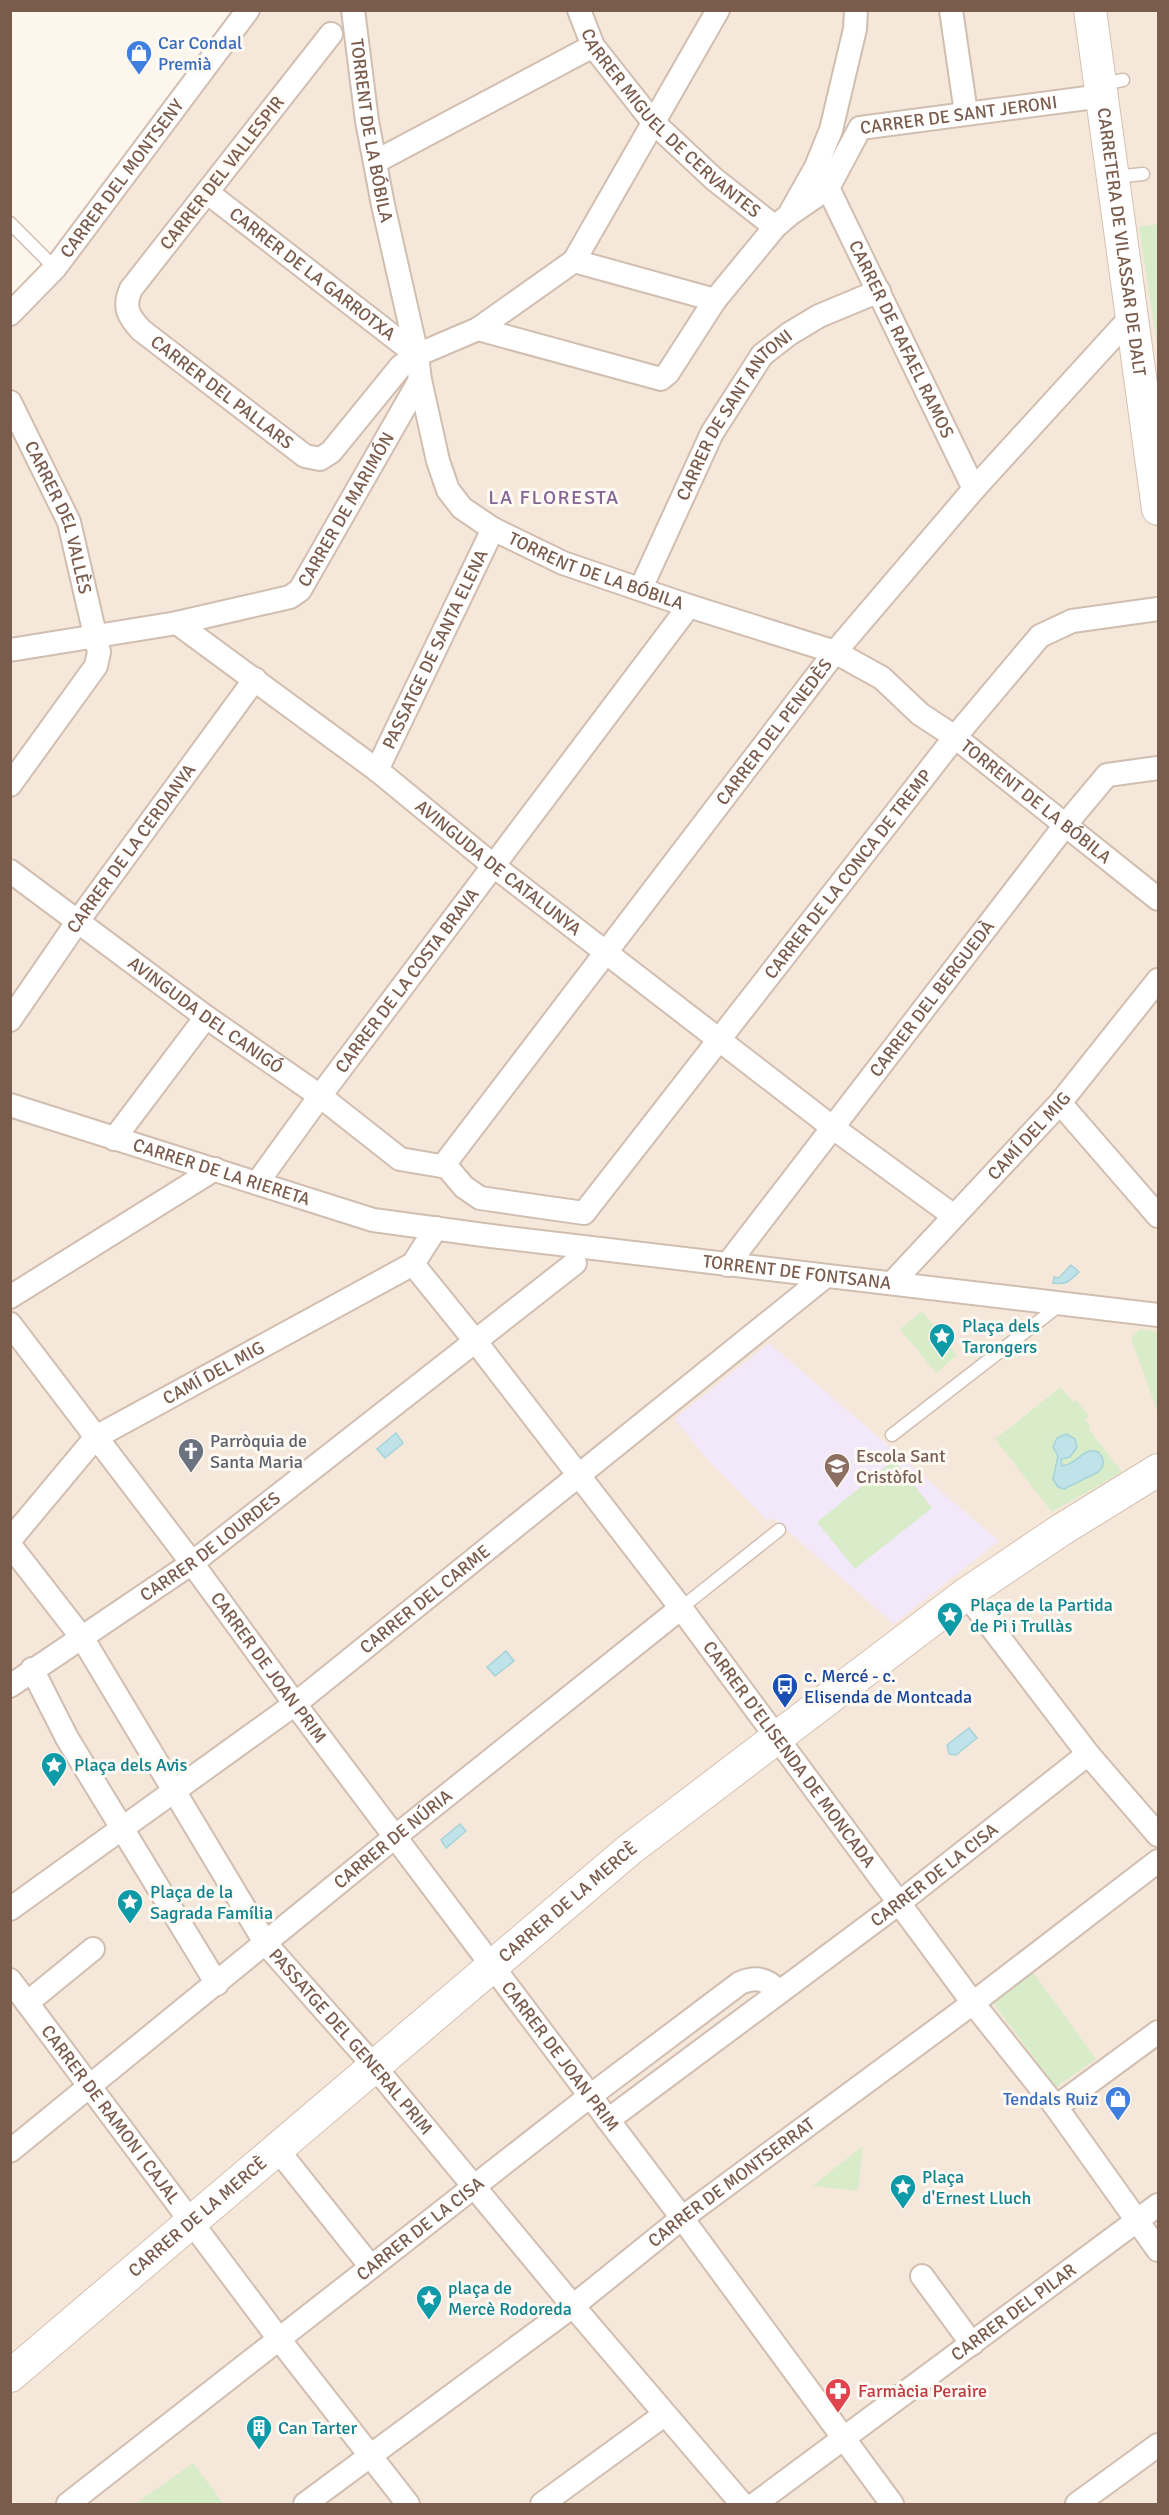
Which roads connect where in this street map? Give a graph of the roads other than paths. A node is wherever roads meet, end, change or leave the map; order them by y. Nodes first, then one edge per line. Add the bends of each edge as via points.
1 (248, 10) edge
2 (353, 10) edge
3 (579, 10) edge
4 (718, 10) edge
5 (856, 10) edge
6 (951, 10) edge
7 (1090, 10) edge
8 (331, 34) dead end
9 (592, 46) junction
10 (1108, 86) junction
11 (966, 113) junction
12 (653, 122) junction
13 (375, 162) junction
14 (1143, 174) dead end
15 (1113, 178) junction
16 (828, 188) junction
17 (208, 193) junction
18 (782, 221) junction
19 (10, 223) edge
20 (574, 261) junction
21 (55, 268) junction
22 (879, 291) junction
23 (715, 300) junction
24 (10, 314) edge
25 (1131, 317) junction
26 (129, 318) joint
27 (478, 329) junction
28 (417, 355) junction
29 (420, 380) junction
30 (10, 402) edge
31 (1156, 468) edge
32 (974, 489) junction
33 (1158, 509) edge
34 (493, 529) junction
35 (641, 588) junction
36 (689, 606) junction
37 (1158, 609) edge
38 (177, 622) junction
39 (95, 637) junction
40 (10, 650) edge
41 (835, 652) junction
42 (255, 679) junction
43 (955, 737) junction
44 (1158, 768) edge
45 (377, 770) junction
46 (10, 785) edge
47 (1066, 824) junction
48 (494, 866) junction
49 (10, 871) edge
50 (1158, 899) edge
51 (78, 921) junction
52 (607, 952) junction
53 (1158, 980) edge
54 (206, 1017) junction
55 (10, 1020) edge
56 (719, 1039) junction
57 (320, 1096) junction
58 (1060, 1103) junction
59 (10, 1105) edge
60 (831, 1127) junction
61 (114, 1138) junction
62 (443, 1166) junction
63 (215, 1169) junction
64 (257, 1183) junction
65 (954, 1215) junction
66 (1158, 1216) edge
67 (436, 1228) junction
68 (575, 1263) dead end
69 (413, 1264) junction
70 (727, 1265) junction
71 (826, 1276) junction
72 (891, 1283) junction
73 (10, 1297) edge
74 (1061, 1304) junction
75 (1158, 1315) edge
76 (10, 1324) edge
77 (476, 1342) junction
78 (892, 1435) dead end
79 (96, 1437) junction
80 (1158, 1470) edge
81 (579, 1477) junction
82 (779, 1530) dead end
83 (10, 1540) edge
84 (10, 1545) edge
85 (192, 1563) junction
86 (966, 1594) junction
87 (681, 1608) junction
88 (83, 1639) junction
89 (32, 1670) junction
90 (10, 1686) edge
91 (295, 1704) junction
92 (776, 1736) junction
93 (1088, 1754) junction
94 (172, 1792) junction
95 (123, 1830) junction
96 (1158, 1835) edge
97 (396, 1836) junction
98 (1158, 1860) edge
99 (899, 1903) junction
100 (10, 1909) edge
101 (266, 1944) junction
102 (93, 1949) dead end
103 (493, 1966) junction
104 (10, 1980) edge
105 (217, 1984) junction
106 (779, 1992) junction
107 (27, 2003) junction
108 (973, 2004) junction
109 (1158, 2032) edge
110 (374, 2066) junction
111 (89, 2087) junction
112 (590, 2096) junction
113 (1056, 2107) junction
114 (608, 2120) junction
115 (277, 2149) junction
116 (10, 2151) edge
117 (474, 2187) junction
118 (1158, 2205) edge
119 (682, 2218) junction
120 (1137, 2221) junction
121 (190, 2222) junction
122 (1158, 2250) edge
123 (371, 2268) junction
124 (922, 2276) dead end
125 (573, 2306) junction
126 (279, 2339) junction
127 (972, 2344) junction
128 (10, 2376) edge
129 (664, 2415) junction
130 (844, 2439) junction
131 (1158, 2445) edge
132 (370, 2454) junction
133 (91, 2498) edge
134 (68, 2505) edge
135 (304, 2505) edge
136 (408, 2505) edge
137 (542, 2505) edge
138 (742, 2505) edge
139 (755, 2505) edge
140 (892, 2505) edge
141 (1077, 2505) edge

1 - 21 street, CARRER DEL MONTSENY
2 - 13 street, TORRENT DE LA BÓBILA
3 - 9 street, CARRER MIGUEL DE CERVANTES
4 - 12 street
5 - 18 street via 831,130 816,167
6 - 11 street
7 - 10 street, CARRETERA DE VILASSAR DE DALT
8 - 17 street, CARRER DEL VALLESPIR
9 - 12 street, CARRER MIGUEL DE CERVANTES
9 - 13 street
10 - 11 street, CARRER DE SANT JERONI
10 - 15 street, CARRETERA DE VILASSAR DE DALT
11 - 16 street, CARRER DE SANT JERONI via 860,128
12 - 18 street, CARRER MIGUEL DE CERVANTES via 714,179
12 - 20 street
13 - 28 street, TORRENT DE LA BÓBILA
14 - 15 lane
15 - 25 street, CARRETERA DE VILASSAR DE DALT
16 - 18 street, CARRER DE SANT JERONI
16 - 22 street, CARRER DE RAFAEL RAMOS
17 - 26 street, CARRER DEL VALLESPIR via 131,289 126,307
17 - 28 street, CARRER DE LA GARROTXA
18 - 23 street
19 - 21 lane
20 - 23 street
20 - 27 street
21 - 24 street, CARRER DEL MONTSENY
22 - 32 street, CARRER DE RAFAEL RAMOS
22 - 35 street, CARRER DE SANT ANTONI via 819,316 762,355 712,433
23 - 27 street via 668,373 660,379
25 - 31 street, CARRETERA DE VILASSAR DE DALT
25 - 32 street, CARRER DEL PENEDÈS
26 - 28 street, CARRER DEL PALLARS via 305,456 320,459 331,452 401,366
27 - 28 street
28 - 29 street, TORRENT DE LA BÓBILA
29 - 34 street, TORRENT DE LA BÓBILA via 448,490 462,508
29 - 38 street, CARRER DE MARIMÓN via 300,590 278,601
30 - 39 street, CARRER DEL VALLÈS via 69,522
31 - 33 street, CARRETERA DE VILASSAR DE DALT
32 - 41 street, CARRER DEL PENEDÈS
34 - 35 street, TORRENT DE LA BÓBILA via 563,563
34 - 45 street, PASSATGE DE SANTA ELENA
35 - 36 street, TORRENT DE LA BÓBILA
36 - 41 street, TORRENT DE LA BÓBILA
36 - 48 street, CARRER DE LA COSTA BRAVA
37 - 43 street, CARRER DE LA CONCA DE TREMP via 1072,621 1040,636
38 - 39 street
38 - 42 street, AVINGUDA DE CATALUNYA
39 - 40 street
39 - 46 street, CARRER DEL VALLÈS via 99,652 96,666
41 - 43 street, TORRENT DE LA BÓBILA via 882,678 920,714
41 - 52 street, CARRER DEL PENEDÈS
42 - 45 street, AVINGUDA DE CATALUNYA
42 - 51 street, CARRER DE LA CERDANYA
43 - 47 street, TORRENT DE LA BÓBILA
43 - 56 street, CARRER DE LA CONCA DE TREMP
44 - 47 street, CARRER DEL BERGUEDÀ via 1107,775
45 - 48 street, AVINGUDA DE CATALUNYA
47 - 50 street, TORRENT DE LA BÓBILA
47 - 60 street, CARRER DEL BERGUEDÀ
48 - 52 street, AVINGUDA DE CATALUNYA
48 - 57 street, CARRER DE LA COSTA BRAVA
49 - 51 street, AVINGUDA DEL CANIGÓ
51 - 54 street, AVINGUDA DEL CANIGÓ
51 - 55 street, CARRER DE LA CERDANYA
52 - 56 street, AVINGUDA DE CATALUNYA
52 - 62 street, CARRER DEL PENEDÈS
53 - 58 street, CAMÍ DEL MIG
54 - 57 street, AVINGUDA DEL CANIGÓ
54 - 61 street
56 - 60 street, AVINGUDA DE CATALUNYA
56 - 62 street, CARRER DE LA CONCA DE TREMP via 584,1213 480,1198
57 - 62 street, AVINGUDA DEL CANIGÓ via 400,1159
57 - 64 street, CARRER DE LA COSTA BRAVA
58 - 65 street, CAMÍ DEL MIG
58 - 66 street
59 - 61 street, CARRER DE LA RIERETA
60 - 65 street, AVINGUDA DE CATALUNYA
60 - 70 street, CARRER DEL BERGUEDÀ
61 - 63 street, CARRER DE LA RIERETA
63 - 64 street, CARRER DE LA RIERETA
63 - 73 street
64 - 67 street, CARRER DE LA RIERETA via 373,1220
65 - 72 street, CAMÍ DEL MIG
67 - 69 street, CAMÍ DEL MIG
67 - 70 street, TORRENT DE FONTSANA
68 - 77 street, CARRER DE LOURDES
69 - 77 street, CARRER D'ELISENDA DE MONCADA
69 - 79 street, CAMÍ DEL MIG
70 - 71 street, TORRENT DE FONTSANA
71 - 72 street, TORRENT DE FONTSANA
71 - 81 street, CARRER DEL CARME
72 - 74 street, TORRENT DE FONTSANA
74 - 75 street, TORRENT DE FONTSANA
74 - 78 lane
76 - 79 street, CARRER DE JOAN PRIM
77 - 81 street, CARRER D'ELISENDA DE MONCADA
77 - 85 street, CARRER DE LOURDES
79 - 83 street, CAMÍ DEL MIG
79 - 85 street, CARRER DE JOAN PRIM
80 - 86 street, CARRER DE LA MERCÈ
81 - 87 street, CARRER D'ELISENDA DE MONCADA
81 - 91 street, CARRER DEL CARME
82 - 87 lane, CARRER DE NÚRIA
84 - 88 street, PASSATGE DEL GENERAL PRIM
85 - 88 street, CARRER DE LOURDES
85 - 91 street, CARRER DE JOAN PRIM
86 - 92 street, CARRER DE LA MERCÈ
86 - 93 street
87 - 92 street, CARRER D'ELISENDA DE MONCADA
87 - 97 street, CARRER DE NÚRIA
88 - 89 street, CARRER DE LOURDES
88 - 94 street, PASSATGE DEL GENERAL PRIM
89 - 90 street, CARRER DE LOURDES
89 - 95 street via 67,1738
91 - 94 street, CARRER DEL CARME
91 - 97 street, CARRER DE JOAN PRIM
92 - 99 street, CARRER D'ELISENDA DE MONCADA
92 - 103 street, CARRER DE LA MERCÈ via 629,1850
93 - 96 street
93 - 99 street, CARRER DE LA CISA
94 - 95 street, CARRER DEL CARME
94 - 101 street, PASSATGE DEL GENERAL PRIM
95 - 100 street, CARRER DEL CARME
95 - 105 street
97 - 101 street, CARRER DE NÚRIA
97 - 103 street, CARRER DE JOAN PRIM
98 - 108 street, CARRER DE MONTSERRAT
99 - 106 street, CARRER DE LA CISA
99 - 108 street, CARRER D'ELISENDA DE MONCADA
101 - 105 street, CARRER DE NÚRIA
101 - 110 street, PASSATGE DEL GENERAL PRIM
102 - 107 street
103 - 110 street, CARRER DE LA MERCÈ
103 - 112 street, CARRER DE JOAN PRIM
104 - 107 street, CARRER DE RAMON I CAJAL
105 - 111 street, CARRER DE NÚRIA
106 - 112 street, CARRER DE LA CISA via 772,1983 762,1980 740,1983
106 - 114 street, CARRER DE LA CISA
107 - 111 street, CARRER DE RAMON I CAJAL
108 - 113 street, CARRER D'ELISENDA DE MONCADA
108 - 119 street, CARRER DE MONTSERRAT
109 - 113 street
110 - 115 street, CARRER DE LA MERCÈ
110 - 117 street, PASSATGE DEL GENERAL PRIM
111 - 116 street, CARRER DE NÚRIA
111 - 121 street, CARRER DE RAMON I CAJAL
112 - 114 street, CARRER DE JOAN PRIM
112 - 117 street, CARRER DE LA CISA
113 - 120 street, CARRER D'ELISENDA DE MONCADA
114 - 119 street, CARRER DE JOAN PRIM
115 - 121 street, CARRER DE LA MERCÈ
115 - 123 street
117 - 123 street, CARRER DE LA CISA
117 - 125 street, PASSATGE DEL GENERAL PRIM
118 - 120 street, CARRER DEL PILAR
119 - 125 street, CARRER DE MONTSERRAT
119 - 130 street, CARRER DE JOAN PRIM
120 - 122 street, CARRER D'ELISENDA DE MONCADA
120 - 127 street, CARRER DEL PILAR
121 - 126 street, CARRER DE RAMON I CAJAL
121 - 128 street, CARRER DE LA MERCÈ
123 - 126 street, CARRER DE LA CISA
124 - 127 street
125 - 129 street, PASSATGE DEL GENERAL PRIM
125 - 132 street, CARRER DE MONTSERRAT
126 - 132 street, CARRER DE RAMON I CAJAL
126 - 133 street, CARRER DE LA CISA
127 - 130 street, CARRER DEL PILAR
129 - 137 street
129 - 138 street, PASSATGE DEL GENERAL PRIM
130 - 139 street, CARRER DEL PILAR
130 - 140 street, CARRER DE JOAN PRIM
131 - 141 street
132 - 135 street, CARRER DE MONTSERRAT
132 - 136 street, CARRER DE RAMON I CAJAL
133 - 134 street, CARRER DE LA CISA

